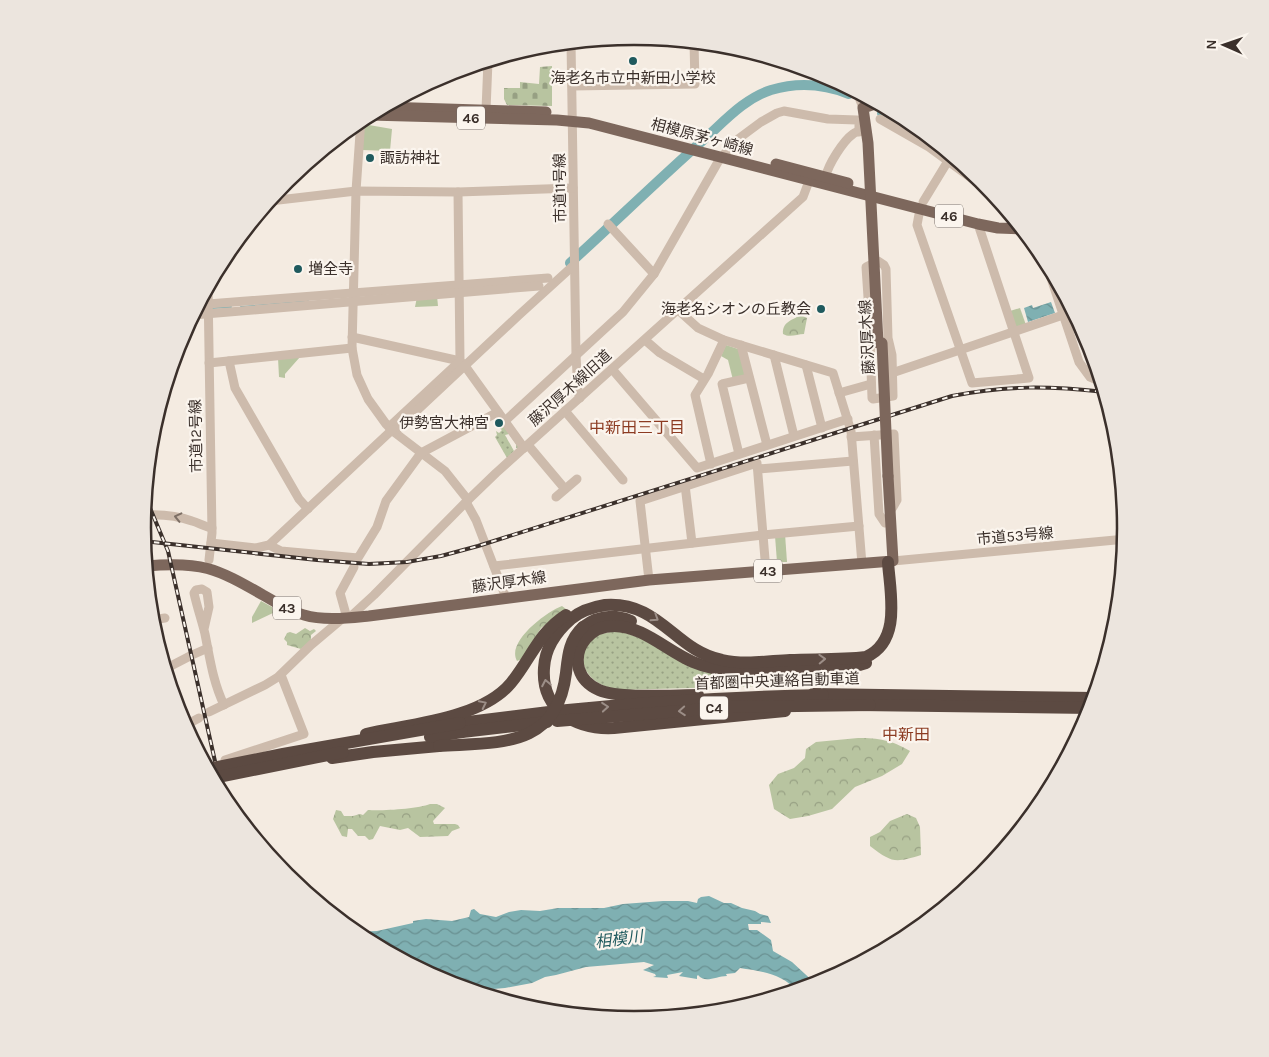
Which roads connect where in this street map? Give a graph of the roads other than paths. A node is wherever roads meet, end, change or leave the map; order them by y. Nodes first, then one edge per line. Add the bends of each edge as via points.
1 (571, 49) edge
2 (694, 49) edge
3 (488, 68) edge
4 (572, 86) junction
5 (861, 102) edge
6 (864, 103) edge
7 (869, 106) edge
8 (398, 107) edge
9 (864, 108) junction
10 (486, 110) junction
11 (384, 115) edge
12 (572, 117) junction
13 (880, 119) dead end
14 (360, 130) edge
15 (863, 131) junction
16 (723, 155) junction
17 (948, 161) joint
18 (826, 176) junction
19 (809, 181) junction
20 (573, 188) junction
21 (356, 191) junction
22 (458, 192) junction
23 (873, 193) junction
24 (282, 199) edge
25 (922, 206) junction
26 (1008, 222) edge
27 (978, 224) junction
28 (609, 226) dead end
29 (1014, 229) edge
30 (574, 261) junction
31 (876, 262) junction
32 (654, 274) junction
33 (548, 278) dead end
34 (538, 286) dead end
35 (458, 288) junction
36 (1055, 291) edge
37 (353, 297) junction
38 (208, 302) edge
39 (208, 309) junction
40 (678, 310) junction
41 (203, 311) edge
42 (1063, 315) junction
43 (1014, 332) junction
44 (352, 337) junction
45 (644, 340) junction
46 (724, 340) junction
47 (741, 345) junction
48 (352, 348) junction
49 (960, 350) junction
50 (576, 355) junction
51 (774, 355) junction
52 (229, 361) junction
53 (208, 363) junction
54 (462, 363) junction
55 (806, 364) junction
56 (612, 368) junction
57 (892, 373) junction
58 (749, 378) junction
59 (704, 379) junction
60 (1094, 379) edge
61 (871, 384) junction
62 (839, 393) junction
63 (580, 398) junction
64 (566, 411) junction
65 (498, 412) junction
66 (848, 419) junction
67 (505, 421) junction
68 (822, 428) junction
69 (392, 430) junction
70 (794, 436) junction
71 (874, 436) junction
72 (851, 437) junction
73 (766, 445) junction
74 (526, 447) junction
75 (421, 453) junction
76 (740, 454) junction
77 (853, 461) junction
78 (710, 464) junction
79 (758, 469) junction
80 (886, 476) junction
81 (578, 479) dead end
82 (623, 480) dead end
83 (686, 485) junction
84 (565, 490) junction
85 (556, 497) dead end
86 (467, 501) junction
87 (308, 509) junction
88 (890, 511) junction
89 (151, 515) edge
90 (885, 523) junction
91 (859, 526) junction
92 (212, 528) junction
93 (763, 535) junction
94 (1118, 540) edge
95 (211, 543) junction
96 (692, 543) junction
97 (269, 545) junction
98 (645, 548) junction
99 (209, 560) junction
100 (890, 561) junction
101 (356, 562) junction
102 (178, 564) junction
103 (862, 564) junction
104 (153, 566) edge
105 (494, 566) junction
106 (217, 571) junction
107 (766, 571) junction
108 (649, 580) junction
109 (506, 598) junction
110 (612, 605) junction
111 (203, 615) dead end
112 (165, 618) dead end
113 (346, 618) junction
114 (159, 619) edge
115 (208, 648) junction
116 (685, 658) junction
117 (171, 666) edge
118 (280, 675) junction
119 (823, 695) junction
120 (1087, 698) edge
121 (870, 704) junction
122 (224, 705) junction
123 (1083, 708) edge
124 (209, 712) dead end
125 (199, 718) dead end
126 (192, 722) edge
127 (461, 728) junction
128 (283, 754) junction
129 (212, 763) edge
130 (215, 768) edge
131 (233, 774) junction
132 (220, 777) edge

1 - 4 street, 市道11号線
2 - 4 street via 694,84
3 - 10 street
4 - 12 street, 市道11号線
5 - 9 street
6 - 9 street
7 - 9 main road
8 - 10 main road, 相模原茅ヶ崎線 / 46
9 - 15 main road, 藤沢厚木線
9 - 23 main road, 藤沢厚木線 via 871,134
10 - 12 main road, 相模原茅ヶ崎線 / 46
11 - 12 main road, 相模原茅ヶ崎線 / 46
12 - 16 main road, 相模原茅ヶ崎線 / 46 via 600,118
12 - 20 street, 市道11号線
13 - 17 street
14 - 21 street
15 - 16 street via 857,120 828,119 784,111 761,122 734,142
15 - 18 street via 854,132 849,138 829,165
15 - 23 main road, 藤沢厚木線
16 - 18 main road, 相模原茅ヶ崎線 / 46
16 - 19 main road, 相模原茅ヶ崎線 / 46
16 - 32 street
17 - 25 street
18 - 23 main road, 相模原茅ヶ崎線 / 46
19 - 23 main road, 相模原茅ヶ崎線 / 46
19 - 40 street, 藤沢厚木線旧道 via 803,197
20 - 22 street
20 - 30 street, 市道11号線
21 - 22 street
21 - 24 street
21 - 37 street
22 - 35 street
23 - 25 main road, 相模原茅ヶ崎線 / 46
23 - 31 main road, 藤沢厚木線
25 - 26 main road, 相模原茅ヶ崎線 / 46
25 - 27 main road, 相模原茅ヶ崎線 / 46
25 - 49 street via 917,225
27 - 29 main road, 相模原茅ヶ崎線 / 46
27 - 43 street
28 - 32 street
30 - 50 street, 市道11号線
30 - 54 street
31 - 57 street via 886,269
31 - 61 street via 866,267
31 - 80 main road, 藤沢厚木線
32 - 50 street via 622,312
33 - 35 street
34 - 35 street
35 - 37 street
35 - 54 street
36 - 42 street
37 - 39 street
37 - 44 street
38 - 39 street, 市道12号線
39 - 41 street
39 - 53 street, 市道12号線
40 - 45 street, 藤沢厚木線旧道
40 - 46 street via 698,328
42 - 43 street
42 - 60 street via 1082,368
43 - 49 street
43 - 49 street via 1029,378 972,383
44 - 48 street
44 - 54 street
45 - 56 street, 藤沢厚木線旧道
45 - 59 street
46 - 47 street
46 - 59 street
47 - 51 street
47 - 58 street
48 - 52 street
48 - 69 street via 362,388
49 - 57 street
50 - 63 street, 市道11号線
50 - 67 street
51 - 55 street
51 - 70 street
52 - 53 street
52 - 87 street via 235,388 299,499
53 - 92 street, 市道12号線
54 - 65 street
54 - 69 street
55 - 62 street via 833,373
55 - 68 street
56 - 63 street, 藤沢厚木線旧道
56 - 78 street via 697,468
57 - 61 street via 892,398 872,398
58 - 73 street
58 - 76 street via 722,384
59 - 78 street via 695,400
61 - 62 street
62 - 66 street
63 - 64 street, 藤沢厚木線旧道
64 - 74 street, 藤沢厚木線旧道
64 - 82 street
65 - 67 street
65 - 75 street
66 - 68 street
66 - 72 street
67 - 74 street
68 - 70 street
69 - 75 street
69 - 87 street
70 - 73 street
71 - 72 street
71 - 88 street via 894,434 896,500
71 - 90 street via 879,514
72 - 77 street
73 - 76 street
74 - 84 street
74 - 86 street, 藤沢厚木線旧道
75 - 86 street via 445,471
75 - 101 street via 386,501 377,527
76 - 78 street
77 - 79 street
77 - 91 street
79 - 83 street via 757,463
79 - 93 street
80 - 88 main road, 藤沢厚木線
80 - 90 main road, 藤沢厚木線
81 - 84 street
83 - 96 street
83 - 98 street via 640,501
84 - 85 street
86 - 105 street
86 - 113 street, 藤沢厚木線旧道 via 381,589
87 - 97 street
88 - 100 main road, 藤沢厚木線
92 -> 89 street via 188,519
90 - 100 main road, 藤沢厚木線
91 - 93 street
91 - 103 street
92 - 95 street, 市道12号線
93 - 96 street
93 - 107 street
94 - 100 street, 市道53号線
95 - 97 street via 256,548
95 - 99 street, 市道12号線
96 - 98 street
97 - 101 street via 281,550
98 - 105 street
98 - 108 street
99 - 102 street
99 - 106 street
100 - 103 main road, 藤沢厚木線 / 43
110 -> 100 highway via 628,606 653,616 696,650 721,660 866,657 880,648 888,632
100 - 116 highway via 896,600 895,631 887,649 878,658 836,669 733,671 704,666
101 - 113 street via 340,593
102 - 104 main road, 藤沢厚木線 / 43
102 - 106 main road, 藤沢厚木線 / 43
103 - 107 main road, 藤沢厚木線 / 43
105 - 109 street
106 - 113 main road, 藤沢厚木線 / 43 via 298,613
107 - 108 main road, 藤沢厚木線 / 43
108 - 109 main road, 藤沢厚木線 / 43
109 - 113 main road, 藤沢厚木線 / 43
121 -> 110 highway, bridge via 598,728 575,722 558,709 549,696 544,681 546,656 552,641 574,617 587,610
128 -> 110 highway, bridge via 472,710 505,690 550,628 576,610
111 - 115 street
112 - 114 street
113 - 118 street, 藤沢厚木線旧道
115 - 117 street
115 - 122 street via 216,689
116 - 119 highway, bridge via 636,630 620,626 600,628 586,638 578,655 584,679 598,690 610,694
116 - 131 highway, bridge via 642,627 622,618 603,617 592,621 575,635 570,646 564,688 556,708 543,724 524,736 501,741 373,752
118 - 122 street, 藤沢厚木線旧道
118 - 129 street via 304,734
119 - 120 highway, 首都圏中央連絡自動車道 / C4
127 -> 119 highway, 首都圏中央連絡自動車道 / C4, bridge via 584,708
121 - 123 highway, 首都圏中央連絡自動車道 / C4
121 -> 127 highway, 首都圏中央連絡自動車道 / C4, bridge via 730,707
122 - 124 street, 藤沢厚木線旧道
125 - 126 street
127 - 128 highway, C4, bridge
127 - 131 highway, C4, bridge
128 - 130 highway, C4, bridge
131 - 132 highway, C4, bridge

